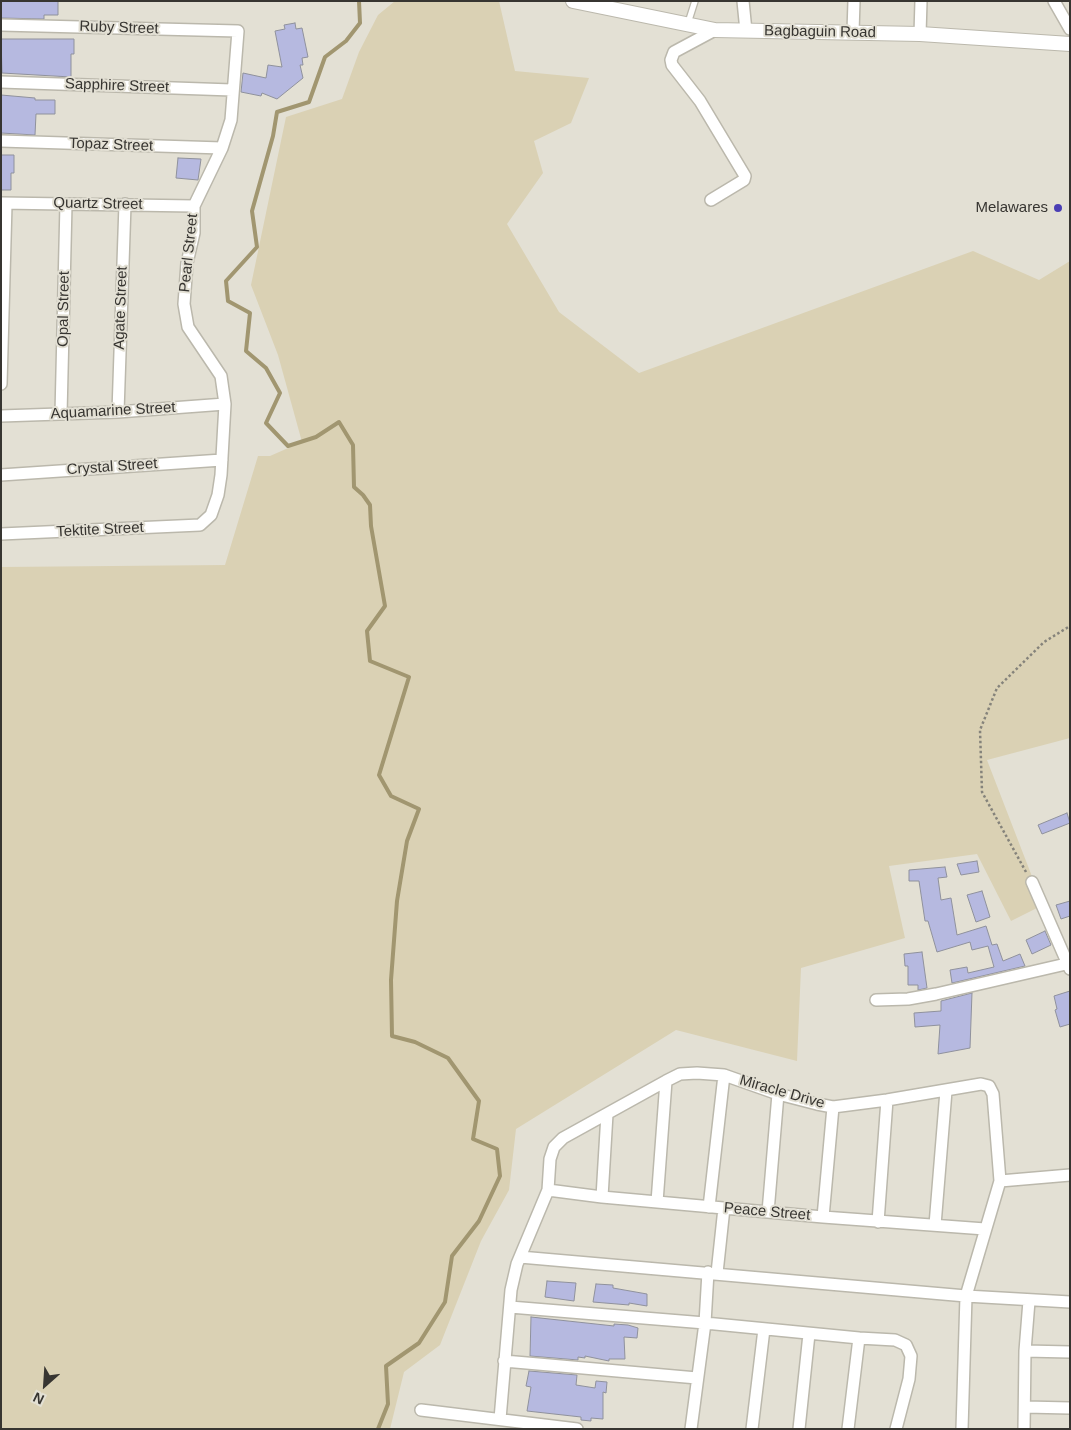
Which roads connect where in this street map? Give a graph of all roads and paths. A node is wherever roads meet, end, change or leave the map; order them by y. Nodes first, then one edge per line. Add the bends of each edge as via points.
1 (573, 1) edge
2 (695, 1) edge
3 (743, 1) edge
4 (854, 1) edge
5 (921, 1) edge
6 (1054, 1) edge
7 (1, 25) edge
8 (687, 25) junction
9 (1070, 29) edge
10 (716, 30) junction
11 (238, 31) joint
12 (746, 31) junction
13 (853, 32) junction
14 (920, 34) junction
15 (1070, 44) edge
16 (1, 82) edge
17 (232, 90) junction
18 (1, 141) edge
19 (222, 148) junction
20 (711, 200) dead end
21 (4, 204) edge
22 (66, 204) junction
23 (125, 204) junction
24 (194, 206) junction
25 (1, 384) edge
26 (225, 404) junction
27 (118, 412) junction
28 (61, 414) junction
29 (1, 416) edge
30 (222, 460) junction
31 (1, 475) edge
32 (200, 525) joint
33 (1, 534) edge
34 (1070, 626) edge
35 (1032, 882) joint
36 (1068, 967) edge
37 (876, 1000) dead end
38 (724, 1075) junction
39 (666, 1081) junction
40 (946, 1091) junction
41 (778, 1094) junction
42 (887, 1100) junction
43 (833, 1106) junction
44 (607, 1114) junction
45 (1070, 1175) edge
46 (1000, 1182) junction
47 (548, 1190) junction
48 (602, 1197) junction
49 (657, 1202) junction
50 (709, 1207) junction
51 (724, 1208) junction
52 (768, 1212) junction
53 (823, 1217) junction
54 (878, 1222) junction
55 (935, 1225) junction
56 (985, 1229) junction
57 (520, 1257) junction
58 (712, 1273) junction
59 (966, 1296) junction
60 (1029, 1301) junction
61 (1070, 1302) edge
62 (510, 1307) junction
63 (705, 1323) junction
64 (764, 1329) junction
65 (808, 1334) junction
66 (859, 1338) junction
67 (1026, 1351) junction
68 (1070, 1352) edge
69 (504, 1361) junction
70 (697, 1378) junction
71 (1025, 1406) junction
72 (1070, 1408) edge
73 (421, 1410) dead end
74 (500, 1419) junction
75 (577, 1429) edge
76 (691, 1429) edge
77 (752, 1429) edge
78 (798, 1429) edge
79 (848, 1429) edge
80 (896, 1429) edge
81 (962, 1429) edge
82 (1024, 1429) edge

1 - 8 street, Bagbaguin Road
2 - 8 lane
3 - 12 street
4 - 13 street
5 - 14 street
6 - 9 street
7 - 11 street, Ruby Street
8 - 10 street, Bagbaguin Road
10 - 12 street, Bagbaguin Road
10 - 20 street via 674,52 671,60 745,176 744,180
11 - 17 street, Pearl Street
12 - 13 street, Bagbaguin Road
13 - 14 street, Bagbaguin Road
14 - 15 street, Bagbaguin Road
16 - 17 street, Sapphire Street
17 - 19 street, Pearl Street via 231,120
18 - 19 street, Topaz Street
19 - 24 street, Pearl Street
21 - 22 street, Quartz Street
21 - 25 street
22 - 23 street, Quartz Street
22 - 28 street, Opal Street
23 - 24 street, Quartz Street
23 - 27 street, Agate Street
24 - 26 street, Pearl Street via 194,232 186,263 184,304 188,327 221,376
26 - 27 street, Aquamarine Street
26 - 30 street, Pearl Street
27 - 28 street, Aquamarine Street
28 - 29 street, Aquamarine Street
30 - 31 street, Crystal Street
30 - 32 street, Pearl Street via 218,495 211,516
32 - 33 street, Tektite Street
34 - 35 path via 1044,642 997,688 980,730 982,792
35 - 36 street
36 - 37 street via 908,999
38 - 39 street, Miracle Drive via 697,1072 680,1074
38 - 41 street, Miracle Drive
38 - 50 street
39 - 44 street, Miracle Drive
39 - 49 street
40 - 42 street, Miracle Drive
40 - 46 street, Miracle Drive via 981,1084 989,1086 993,1094
40 - 55 street
41 - 43 street, Miracle Drive
41 - 52 street
42 - 43 street, Miracle Drive
42 - 54 street
43 - 53 street
44 - 47 street, Miracle Drive via 563,1138 554,1147
44 - 48 street
45 - 46 street
46 - 56 street, Miracle Drive
47 - 48 street, Peace Street
47 - 57 street, Miracle Drive
48 - 49 street, Peace Street
49 - 50 street, Peace Street
50 - 51 street, Peace Street
51 - 52 street, Peace Street
51 - 58 street
52 - 53 street, Peace Street
53 - 54 street, Peace Street
54 - 55 street, Peace Street
55 - 56 street, Peace Street
56 - 59 street, Miracle Drive
57 - 58 street
57 - 62 street, Miracle Drive
58 - 59 street
58 - 63 street
59 - 60 street
59 - 81 street, Miracle Drive
60 - 61 street
60 - 67 street
62 - 63 street
62 - 69 street, Miracle Drive
63 - 64 street
63 - 70 street
64 - 65 street
64 - 77 street
65 - 66 street
65 - 78 street
66 - 79 street
66 - 80 street via 895,1340 906,1346 911,1356 910,1379
67 - 68 street
67 - 71 street
69 - 70 street
69 - 74 street, Miracle Drive
70 - 76 street
71 - 72 street
71 - 82 street
73 - 74 street
74 - 75 street

